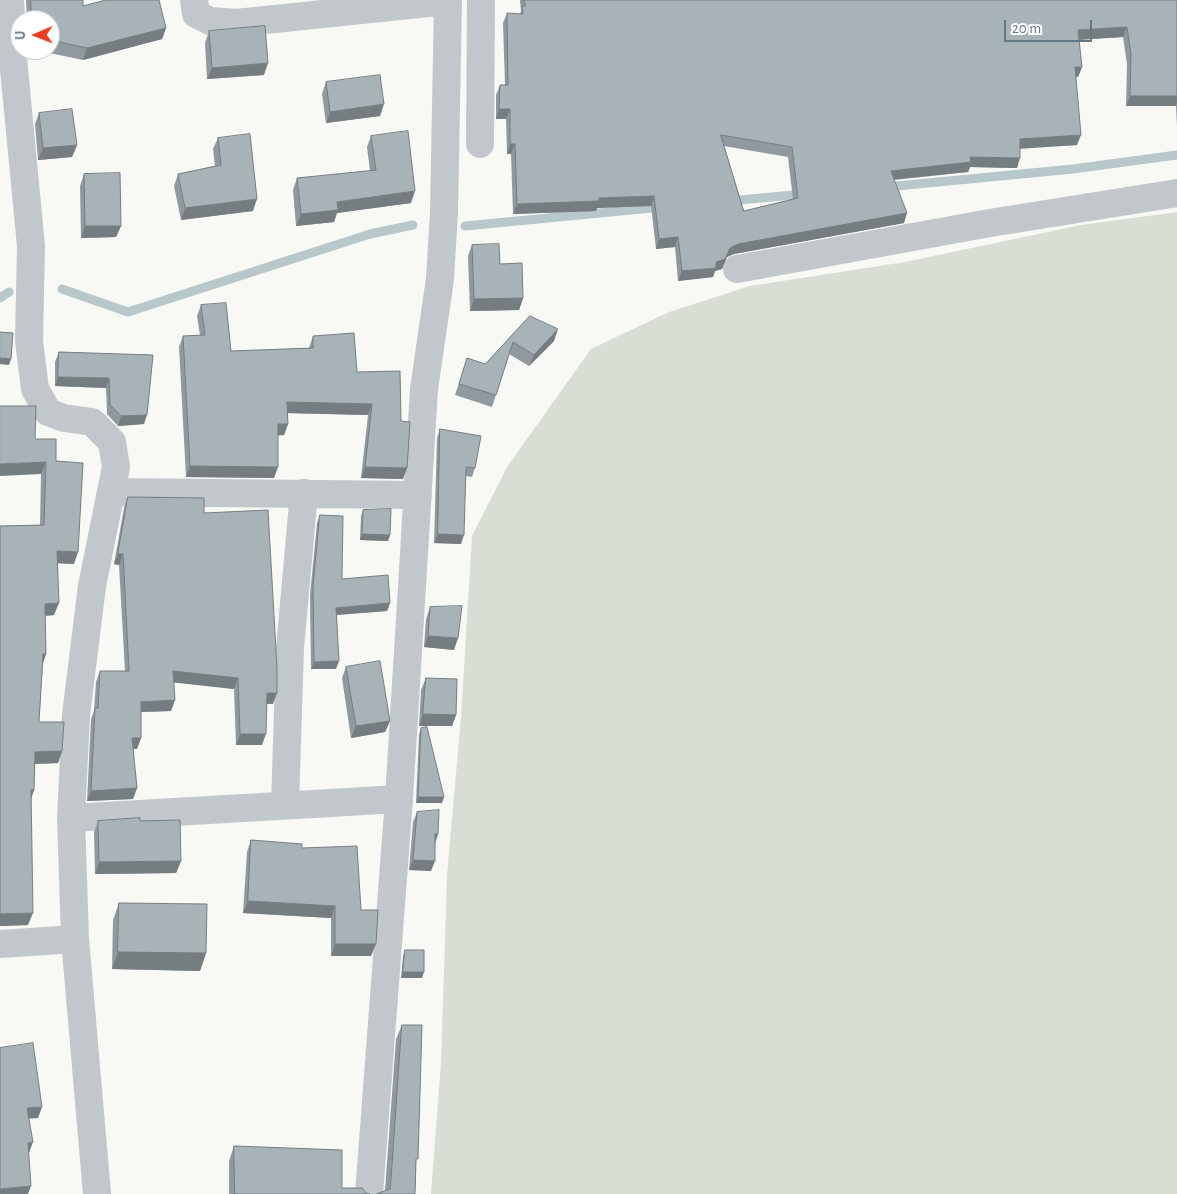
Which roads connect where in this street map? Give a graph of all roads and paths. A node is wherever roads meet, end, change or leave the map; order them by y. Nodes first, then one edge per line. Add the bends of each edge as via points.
1 (10, 0) edge
2 (194, 0) edge
3 (481, 0) edge
4 (448, 1) edge
5 (480, 144) dead end
6 (1177, 193) edge
7 (737, 269) dead end
8 (111, 492) junction
9 (304, 493) junction
10 (418, 495) junction
11 (398, 800) junction
12 (285, 805) junction
13 (71, 818) junction
14 (75, 939) junction
15 (0, 944) edge
16 (97, 1194) edge
17 (369, 1194) edge

1 - 8 street via 31,246 29,341 35,389 48,412 92,422 112,442 116,467
2 - 4 street via 196,14 210,21 236,23
3 - 5 street
4 - 10 street via 440,279 424,389
6 - 7 street
8 - 9 street
8 - 13 street via 92,586 76,715
9 - 10 street
9 - 12 street via 290,648
10 - 11 street
11 - 12 street
11 - 17 street
12 - 13 street
13 - 14 street
14 - 15 street
14 - 16 street

